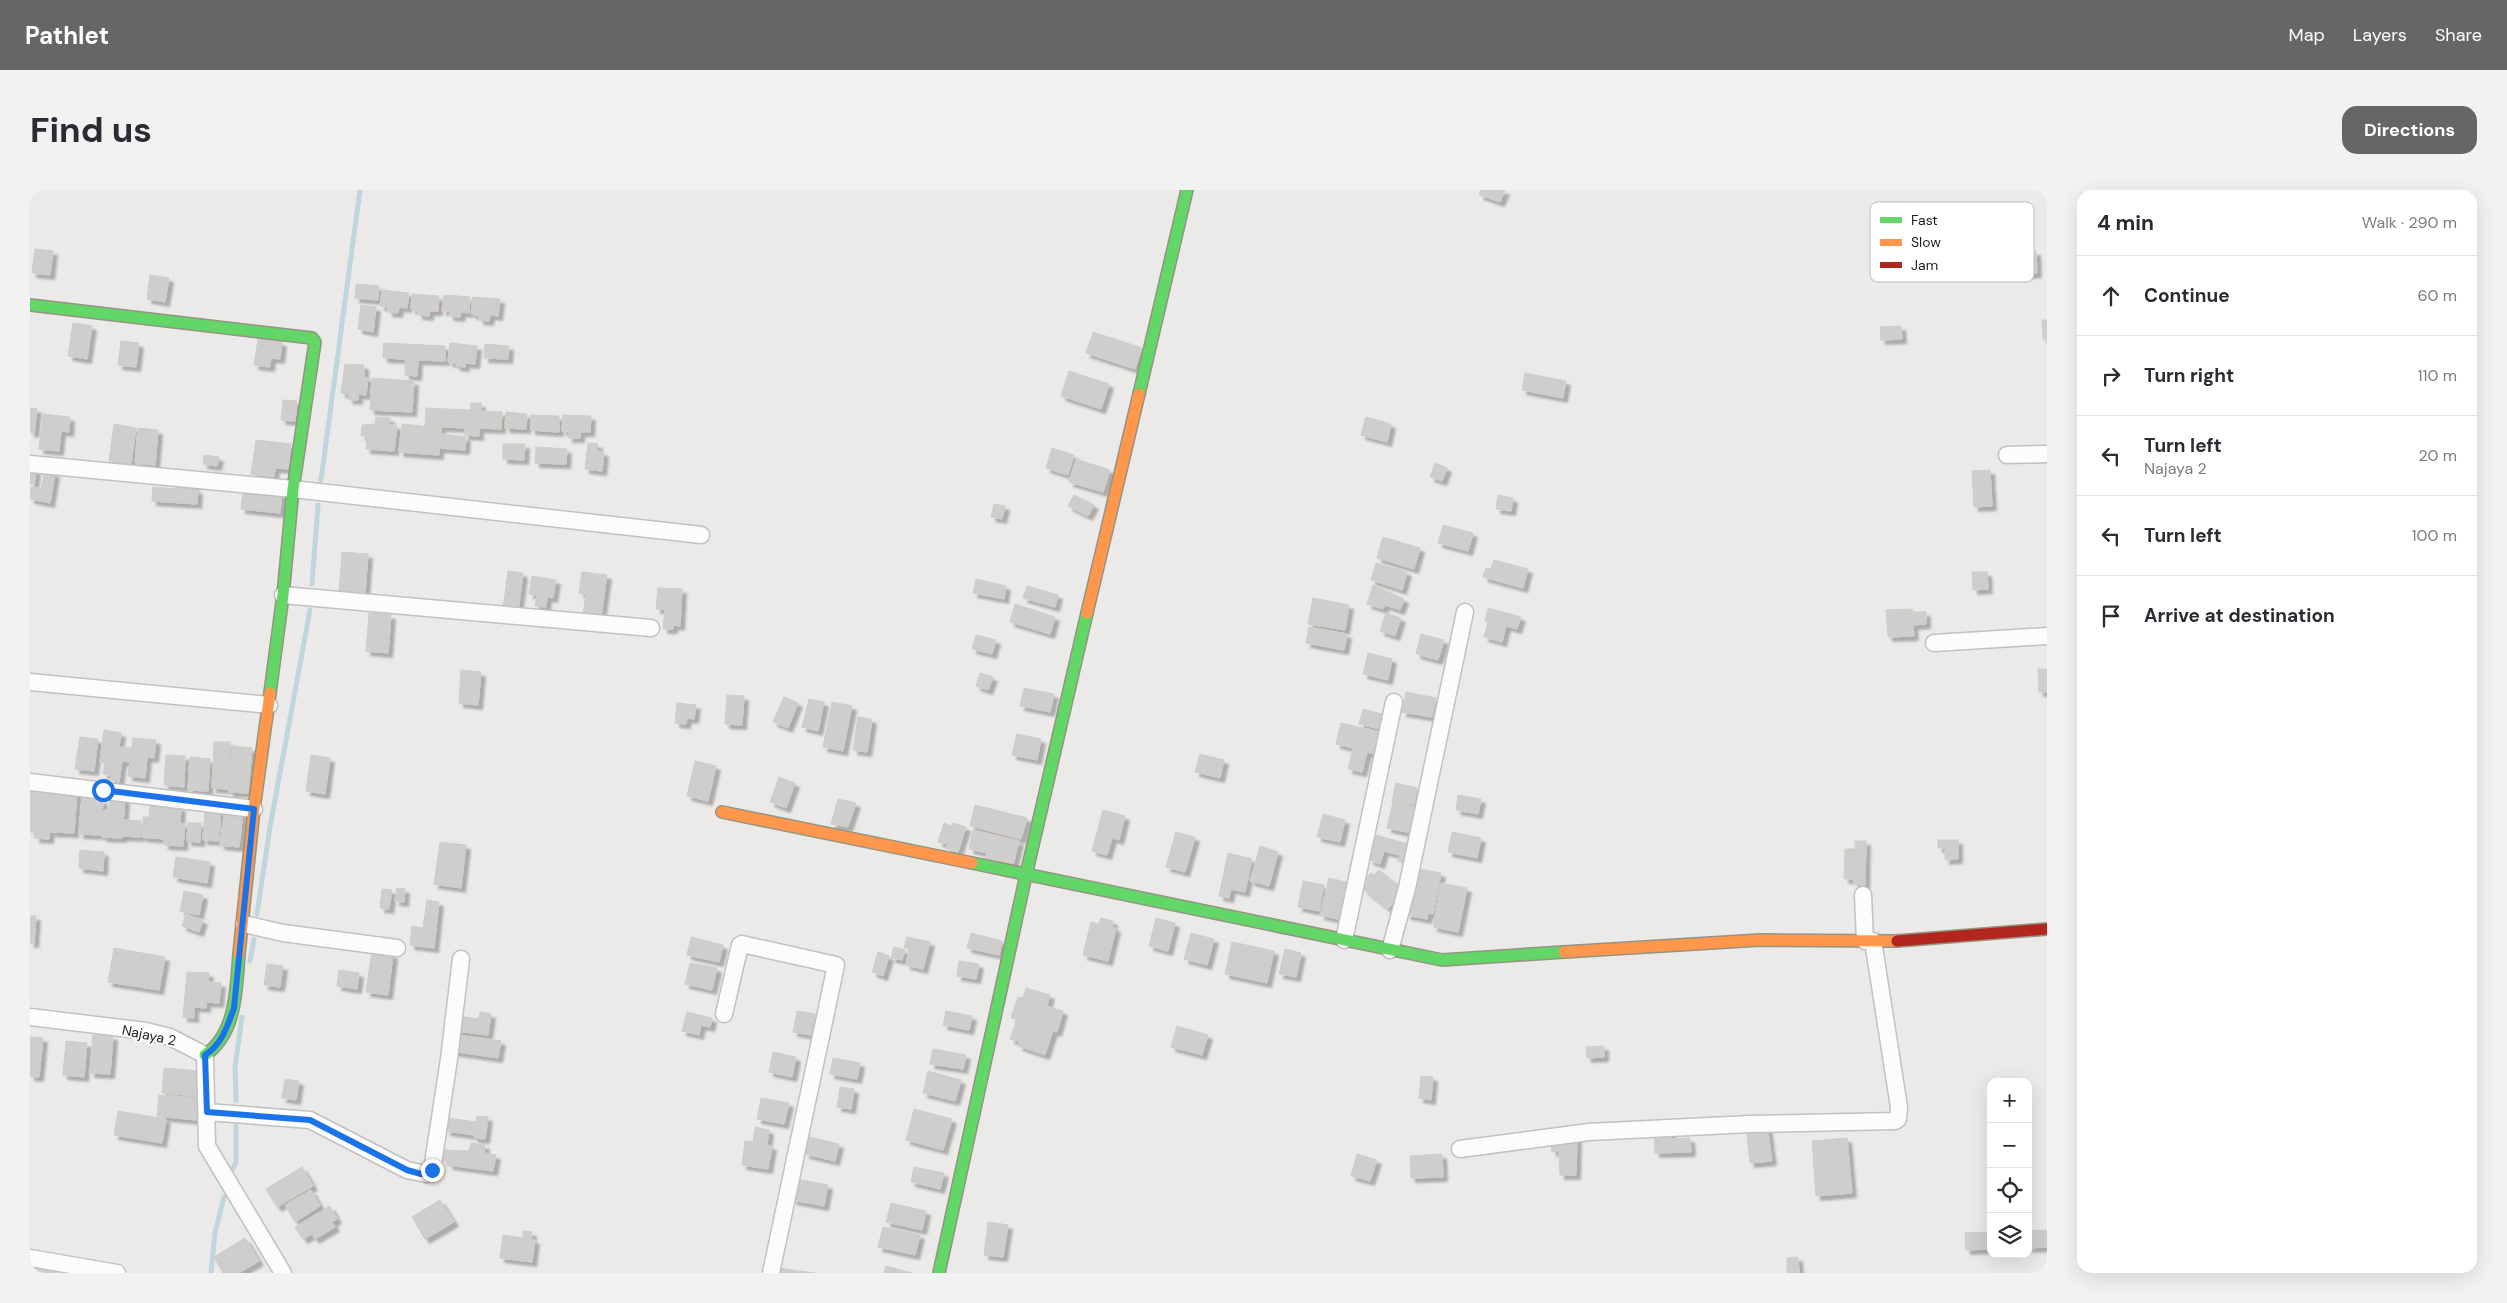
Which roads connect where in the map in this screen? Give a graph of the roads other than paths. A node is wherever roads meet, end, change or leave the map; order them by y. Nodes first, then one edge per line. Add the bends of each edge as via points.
1 (1186, 190) edge
2 (30, 305) edge
3 (2047, 454) edge
4 (2007, 455) dead end
5 (30, 464) edge
6 (293, 489) junction
7 (701, 535) dead end
8 (283, 595) junction
9 (1465, 612) dead end
10 (651, 628) dead end
11 (2047, 636) edge
12 (1934, 643) dead end
13 (30, 682) edge
14 (1394, 702) dead end
15 (268, 705) junction
16 (30, 782) edge
17 (254, 809) junction
18 (722, 812) dead end
19 (1026, 874) junction
20 (1863, 895) dead end
21 (244, 924) junction
22 (2047, 929) edge
23 (1344, 940) junction
24 (1869, 940) junction
25 (397, 948) dead end
26 (1390, 950) junction
27 (461, 959) dead end
28 (724, 1014) dead end
29 (30, 1017) edge
30 (205, 1055) junction
31 (207, 1112) junction
32 (1460, 1149) dead end
33 (30, 1258) edge
34 (117, 1273) edge
35 (283, 1273) edge
36 (771, 1273) edge
37 (939, 1273) edge

1 - 19 street
2 - 6 street via 314,340
3 - 4 street
5 - 6 street
6 - 7 street
6 - 8 street
8 - 10 street
8 - 15 street
9 - 26 street via 1409,878
11 - 12 street
13 - 15 street
14 - 23 street
15 - 17 street
16 - 17 street
17 - 21 street
18 - 19 street
19 - 23 street
19 - 37 street
20 - 24 street
21 - 25 street via 283,933
21 - 30 street via 234,1008 224,1034 212,1051
22 - 24 street via 1912,941
23 - 26 street
24 - 26 street via 1760,940 1457,960
24 - 32 street via 1899,1107 1895,1121 1589,1132
27 - 31 street via 432,1170 426,1174 407,1170 310,1120
28 - 36 street via 742,944 836,965
29 - 30 street, Najaya 2 via 146,1031 170,1037
30 - 31 street
31 - 35 street via 207,1146
33 - 34 street

